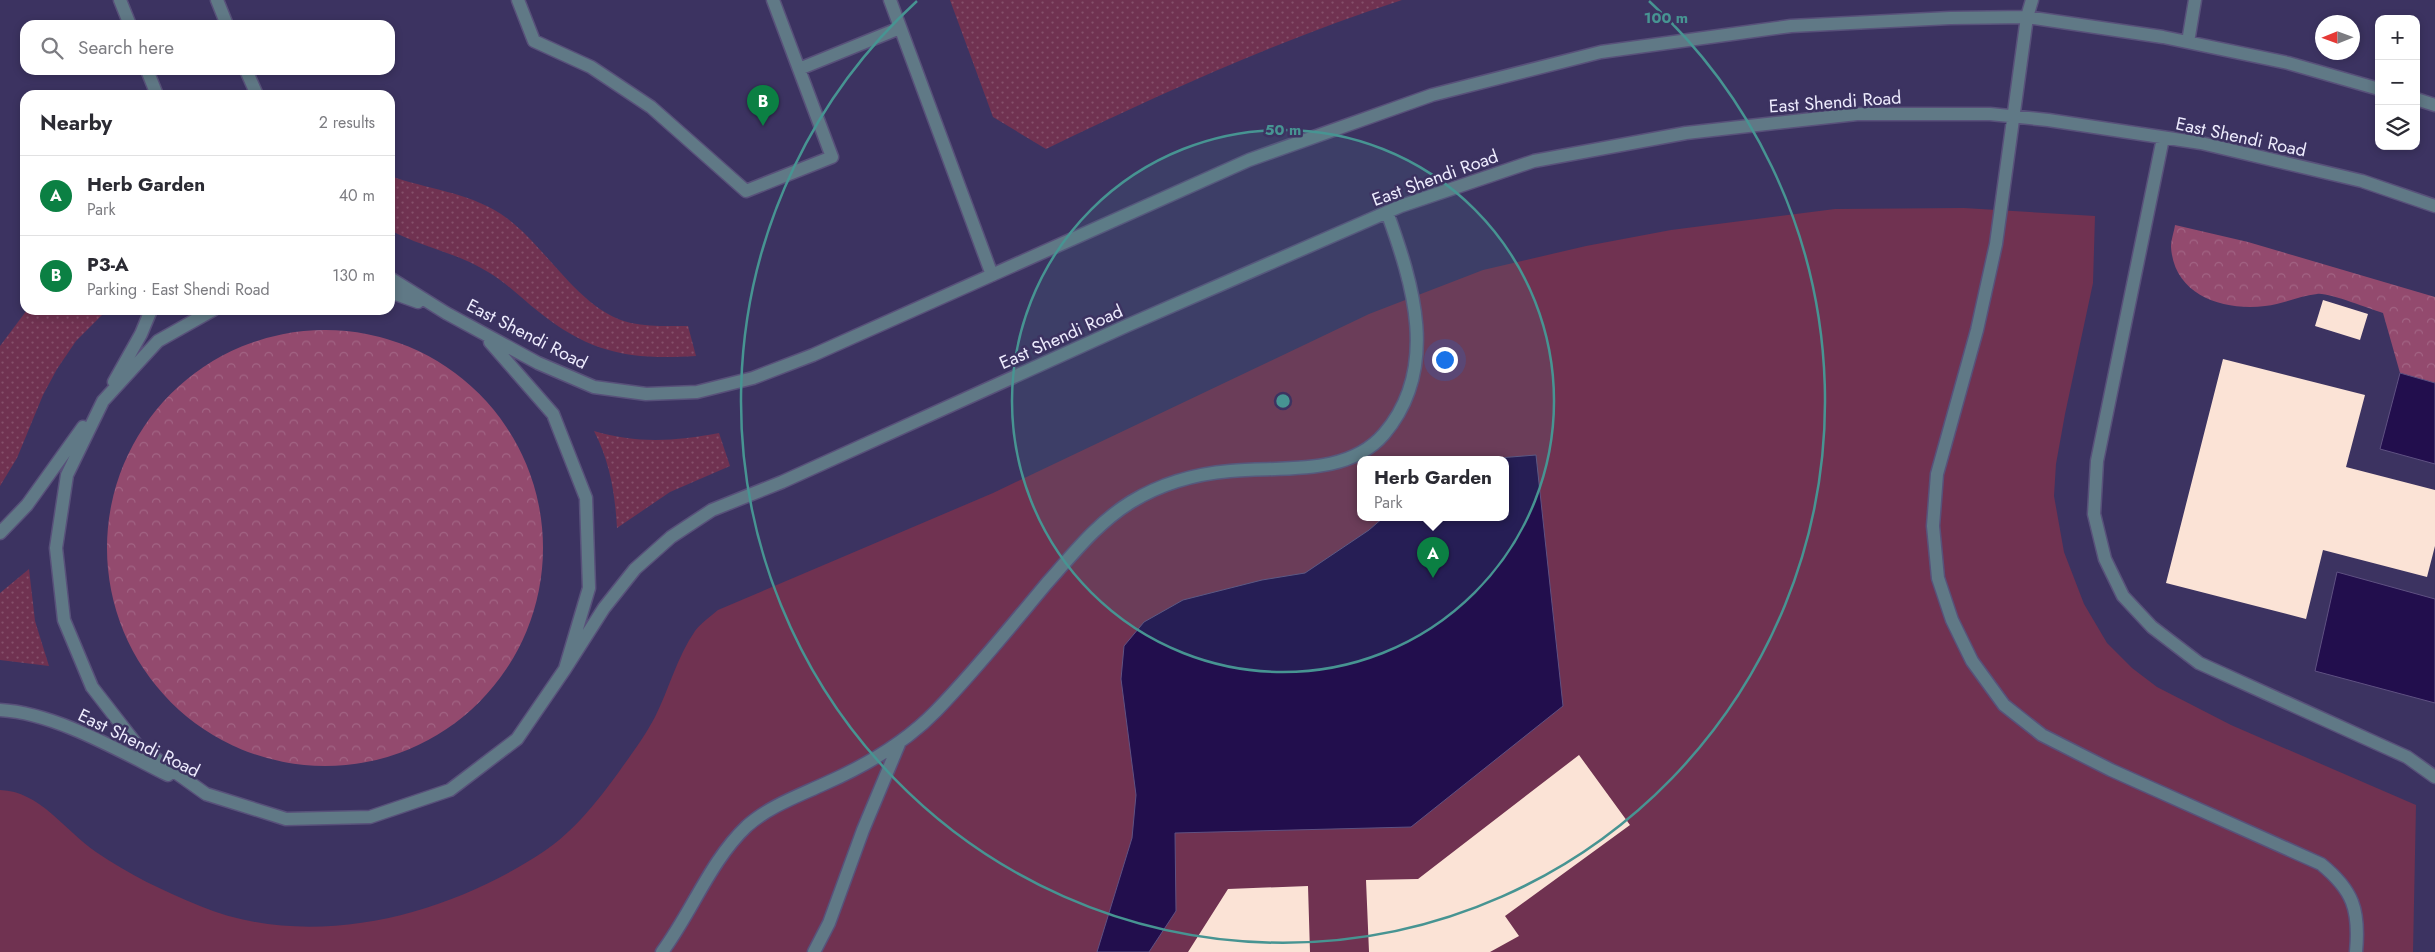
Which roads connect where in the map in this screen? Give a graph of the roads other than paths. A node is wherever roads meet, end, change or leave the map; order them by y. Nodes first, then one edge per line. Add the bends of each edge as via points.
1 (120, 0) edge
2 (216, 0) edge
3 (518, 0) edge
4 (773, 0) edge
5 (890, 0) edge
6 (2032, 0) edge
7 (2195, 0) edge
8 (2027, 17) junction
9 (128, 20) edge
10 (225, 20) edge
11 (900, 28) junction
12 (2188, 42) junction
13 (799, 68) junction
14 (149, 75) edge
15 (248, 75) edge
16 (2375, 88) edge
17 (154, 90) edge
18 (255, 90) edge
19 (2420, 100) edge
20 (2435, 105) edge
21 (2013, 116) junction
22 (2163, 138) junction
23 (2435, 206) edge
24 (1387, 212) junction
25 (992, 275) junction
26 (395, 281) edge
27 (395, 294) edge
28 (446, 313) junction
29 (149, 315) edge
30 (204, 315) edge
31 (102, 401) junction
32 (0, 533) edge
33 (565, 669) junction
34 (0, 710) edge
35 (899, 744) junction
36 (2435, 777) edge
37 (206, 794) junction
38 (662, 952) edge
39 (814, 952) edge
40 (2356, 952) edge

1 - 9 street
2 - 10 street
3 - 13 street via 534,41 590,67 651,107 746,191 832,157
4 - 13 street
5 - 11 street
6 - 8 street
7 - 12 street
8 - 12 street, East Shendi Road
8 - 21 street
8 - 25 street, East Shendi Road via 1791,26 1601,52 1432,95 1249,160
11 - 13 street
11 - 25 street
12 - 16 street, East Shendi Road via 2288,63
14 - 17 street
15 - 18 street
19 - 20 street
21 - 22 street, East Shendi Road
21 - 24 street, East Shendi Road via 1856,114 1686,133 1534,161
21 - 40 street via 1996,244 1977,330 1937,474 1934,526 1938,578 1952,620 1972,661 2004,705 2042,735 2111,770 2321,864 2340,879 2355,905
22 - 23 street, East Shendi Road via 2201,143 2362,181
22 - 36 street via 2097,461 2094,514 2105,559 2123,596 2152,627 2199,663 2407,757
24 - 33 street, East Shendi Road via 782,482 712,510 671,537 635,569 604,608
24 - 35 street via 1408,268 1416,313 1417,348 1413,379 1402,409 1383,435 1366,451 1342,461 1311,467 1231,471 1190,477 1160,486 1104,522 1078,547 935,712
25 - 28 street, East Shendi Road via 753,378 696,392 646,394 594,387 538,363
26 - 28 street
27 - 28 street
28 - 33 street via 494,345 553,414 586,498 589,588
29 - 31 street
30 - 31 street via 158,341
31 - 32 street via 27,505
31 - 37 street via 67,475 56,548 64,620 92,688 137,745
33 - 37 street, East Shendi Road via 517,739 450,790 370,818 286,819
34 - 37 street, East Shendi Road via 14,710 84,733
35 - 38 street via 870,762 778,805 748,825 726,850
35 - 39 street via 829,923

